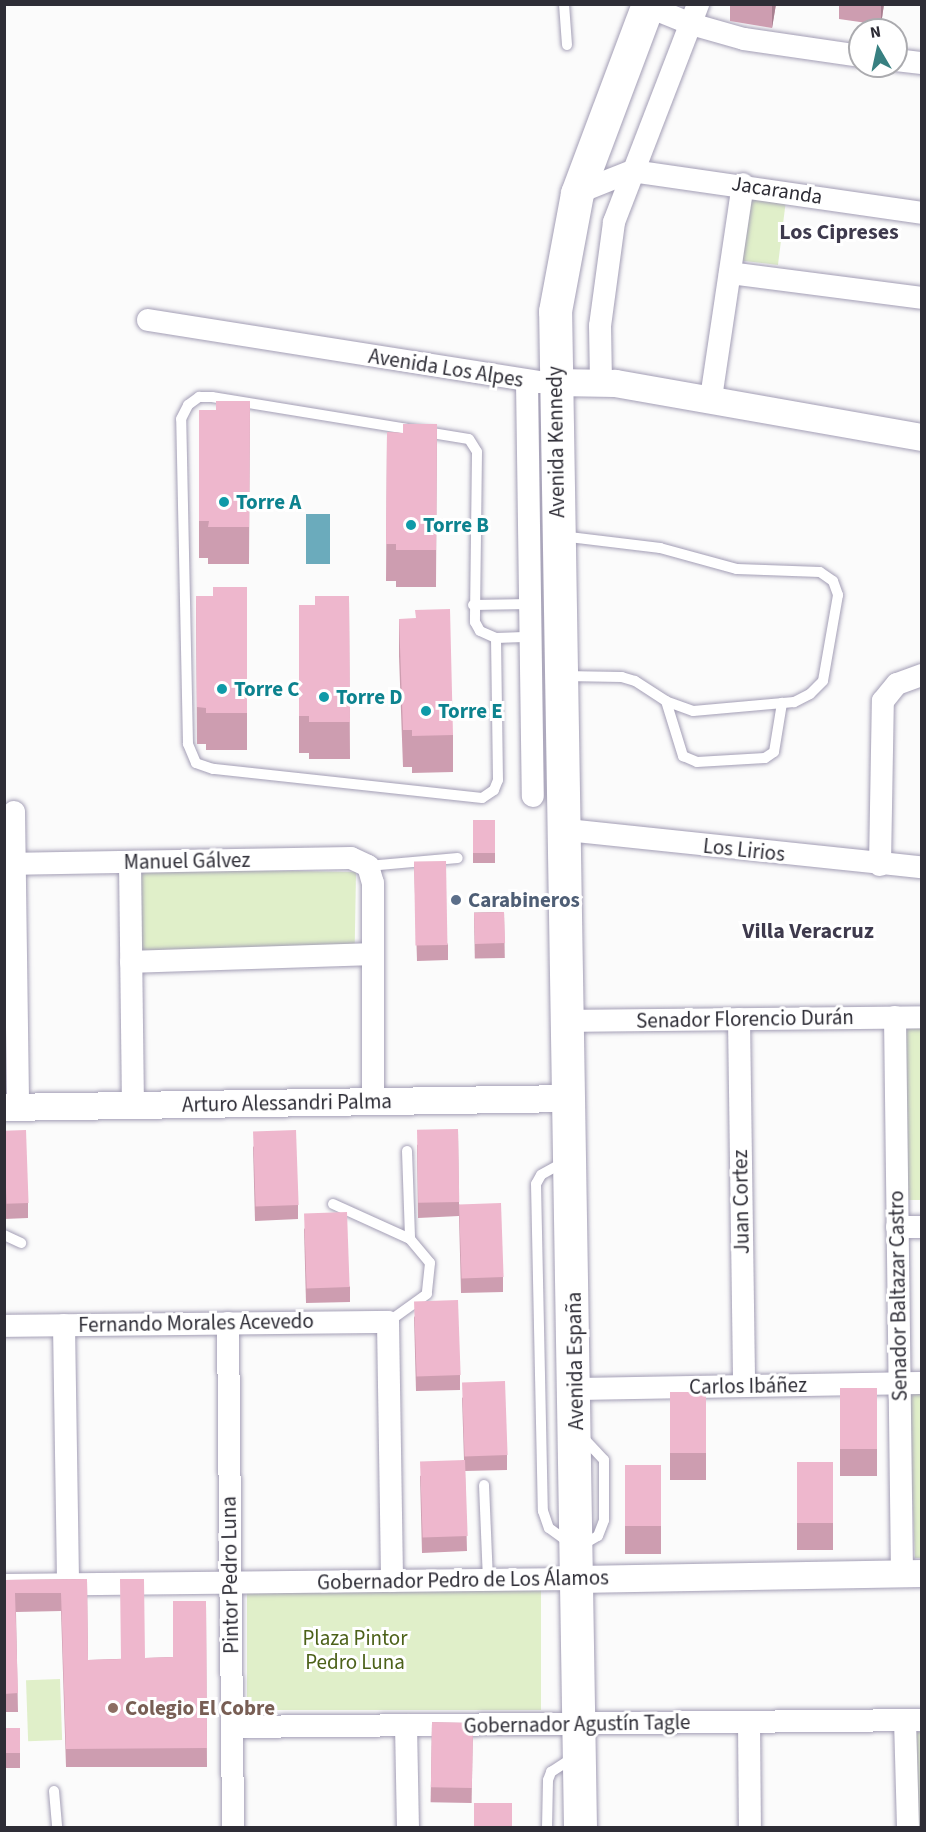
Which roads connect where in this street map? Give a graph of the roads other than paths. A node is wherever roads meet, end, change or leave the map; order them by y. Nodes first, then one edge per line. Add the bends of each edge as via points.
1 (564, 4) edge
2 (647, 5) edge
3 (695, 14) edge
4 (567, 45) dead end
5 (848, 55) edge
6 (632, 171) junction
7 (743, 184) junction
8 (577, 193) junction
9 (921, 213) edge
10 (730, 273) junction
11 (921, 298) edge
12 (148, 320) dead end
13 (540, 382) junction
14 (601, 382) junction
15 (711, 398) junction
16 (921, 437) edge
17 (559, 536) junction
18 (545, 604) junction
19 (473, 605) junction
20 (546, 637) junction
21 (496, 638) junction
22 (921, 675) edge
23 (564, 676) junction
24 (666, 701) junction
25 (782, 703) junction
26 (533, 796) dead end
27 (14, 812) dead end
28 (567, 830) junction
29 (458, 858) dead end
30 (130, 862) junction
31 (10, 864) edge
32 (880, 865) junction
33 (368, 866) junction
34 (921, 867) edge
35 (566, 895) joint
36 (372, 954) junction
37 (131, 962) junction
38 (895, 1017) junction
39 (921, 1017) edge
40 (739, 1019) junction
41 (569, 1021) junction
42 (570, 1098) junction
43 (373, 1101) junction
44 (133, 1105) junction
45 (11, 1107) edge
46 (407, 1151) dead end
47 (571, 1158) junction
48 (333, 1204) dead end
49 (897, 1227) junction
50 (921, 1227) edge
51 (4, 1235) edge
52 (410, 1239) junction
53 (21, 1243) dead end
54 (388, 1322) junction
55 (228, 1323) junction
56 (64, 1325) junction
57 (4, 1326) edge
58 (910, 1384) edge
59 (744, 1385) junction
60 (575, 1389) junction
61 (484, 1485) dead end
62 (577, 1563) junction
63 (912, 1573) edge
64 (488, 1580) junction
65 (392, 1581) junction
66 (230, 1582) junction
67 (68, 1584) junction
68 (4, 1585) edge
69 (913, 1720) edge
70 (749, 1722) junction
71 (406, 1725) junction
72 (232, 1727) junction
73 (579, 1739) junction
74 (54, 1791) dead end
75 (57, 1827) edge
76 (233, 1827) edge
77 (408, 1827) edge
78 (547, 1827) edge
79 (580, 1827) edge
80 (750, 1827) edge
81 (908, 1827) edge

1 - 4 lane
2 - 3 street
2 - 8 main road, Avenida Kennedy
3 - 5 street via 784,48
3 - 6 street
6 - 7 street, Jacaranda
6 - 8 street
6 - 14 street via 610,247 600,326
7 - 9 street, Jacaranda
7 - 10 street
8 - 13 main road, Avenida Kennedy
10 - 11 street
10 - 15 street
12 - 13 street, Avenida Los Alpes
13 - 14 street, Avenida Los Alpes
13 - 17 main road, Avenida Kennedy
13 - 18 street, Avenida Kennedy
14 - 15 street, Avenida Los Alpes
15 - 16 street, Avenida Los Alpes
17 - 18 main road, Avenida Kennedy
17 - 25 lane via 660,548 736,569 820,572 833,581 838,595 822,681 810,694
18 - 19 lane
18 - 20 main road, Avenida Kennedy
19 - 21 lane via 480,631
19 - 21 lane via 477,452 469,439 212,397 193,400 183,411 188,744 192,758 201,766 483,798 494,790 498,780
20 - 21 lane
20 - 23 main road, Avenida Kennedy
20 - 26 street, Avenida Kennedy
22 - 32 street via 897,684 883,701
23 - 24 lane via 622,677
23 - 28 main road, Avenida Kennedy
24 - 25 lane via 693,711
24 - 25 lane via 683,756 697,762 765,758 774,752
27 - 31 street
28 - 32 street, Los Lirios
28 - 35 main road, Avenida Kennedy
29 - 33 lane
30 - 31 street, Manuel Gálvez
30 - 33 street, Manuel Gálvez via 351,858
30 - 37 street
31 - 45 street
32 - 34 street, Los Lirios
33 - 36 street via 373,883
35 - 41 main road, Avenida España
36 - 37 street
36 - 43 street
37 - 44 street
38 - 39 street, Senador Florencio Durán
38 - 40 street, Senador Florencio Durán
38 - 49 street, Senador Baltazar Castro
40 - 41 street, Senador Florencio Durán
40 - 59 street, Juan Cortez
41 - 42 main road, Avenida España
42 - 43 street, Arturo Alessandri Palma
42 - 47 main road, Avenida España
43 - 44 street, Arturo Alessandri Palma
44 - 45 street, Arturo Alessandri Palma
46 - 52 lane
47 - 60 main road, Avenida España
47 - 62 lane via 537,1178 536,1195 543,1511 549,1528
48 - 52 lane
49 - 50 street
49 - 58 street, Senador Baltazar Castro
51 - 53 lane
52 - 54 lane via 430,1263 431,1279 427,1294
54 - 55 street, Fernando Morales Acevedo
54 - 65 street
55 - 56 street, Fernando Morales Acevedo
55 - 66 street, Pintor Pedro Luna
56 - 57 street, Fernando Morales Acevedo
56 - 67 street
58 - 59 street, Carlos Ibáñez
58 - 63 street, Senador Baltazar Castro
59 - 60 street, Carlos Ibáñez
60 - 62 main road, Avenida España
61 - 64 lane
62 - 63 street, Gobernador Pedro de Los Álamos
62 - 64 street, Gobernador Pedro de Los Álamos
62 - 73 main road, Avenida España
64 - 65 street, Gobernador Pedro de Los Álamos
65 - 66 street, Gobernador Pedro de Los Álamos
66 - 67 street, Gobernador Pedro de Los Álamos
66 - 72 street, Pintor Pedro Luna
67 - 68 street, Gobernador Pedro de Los Álamos
69 - 70 street, Gobernador Agustín Tagle
69 - 81 street
70 - 73 street, Gobernador Agustín Tagle
70 - 80 street
71 - 72 street, Gobernador Agustín Tagle
71 - 73 street, Gobernador Agustín Tagle
71 - 77 street
72 - 76 street, Pintor Pedro Luna
73 - 78 lane via 551,1772
73 - 79 main road, Avenida España
74 - 75 lane

